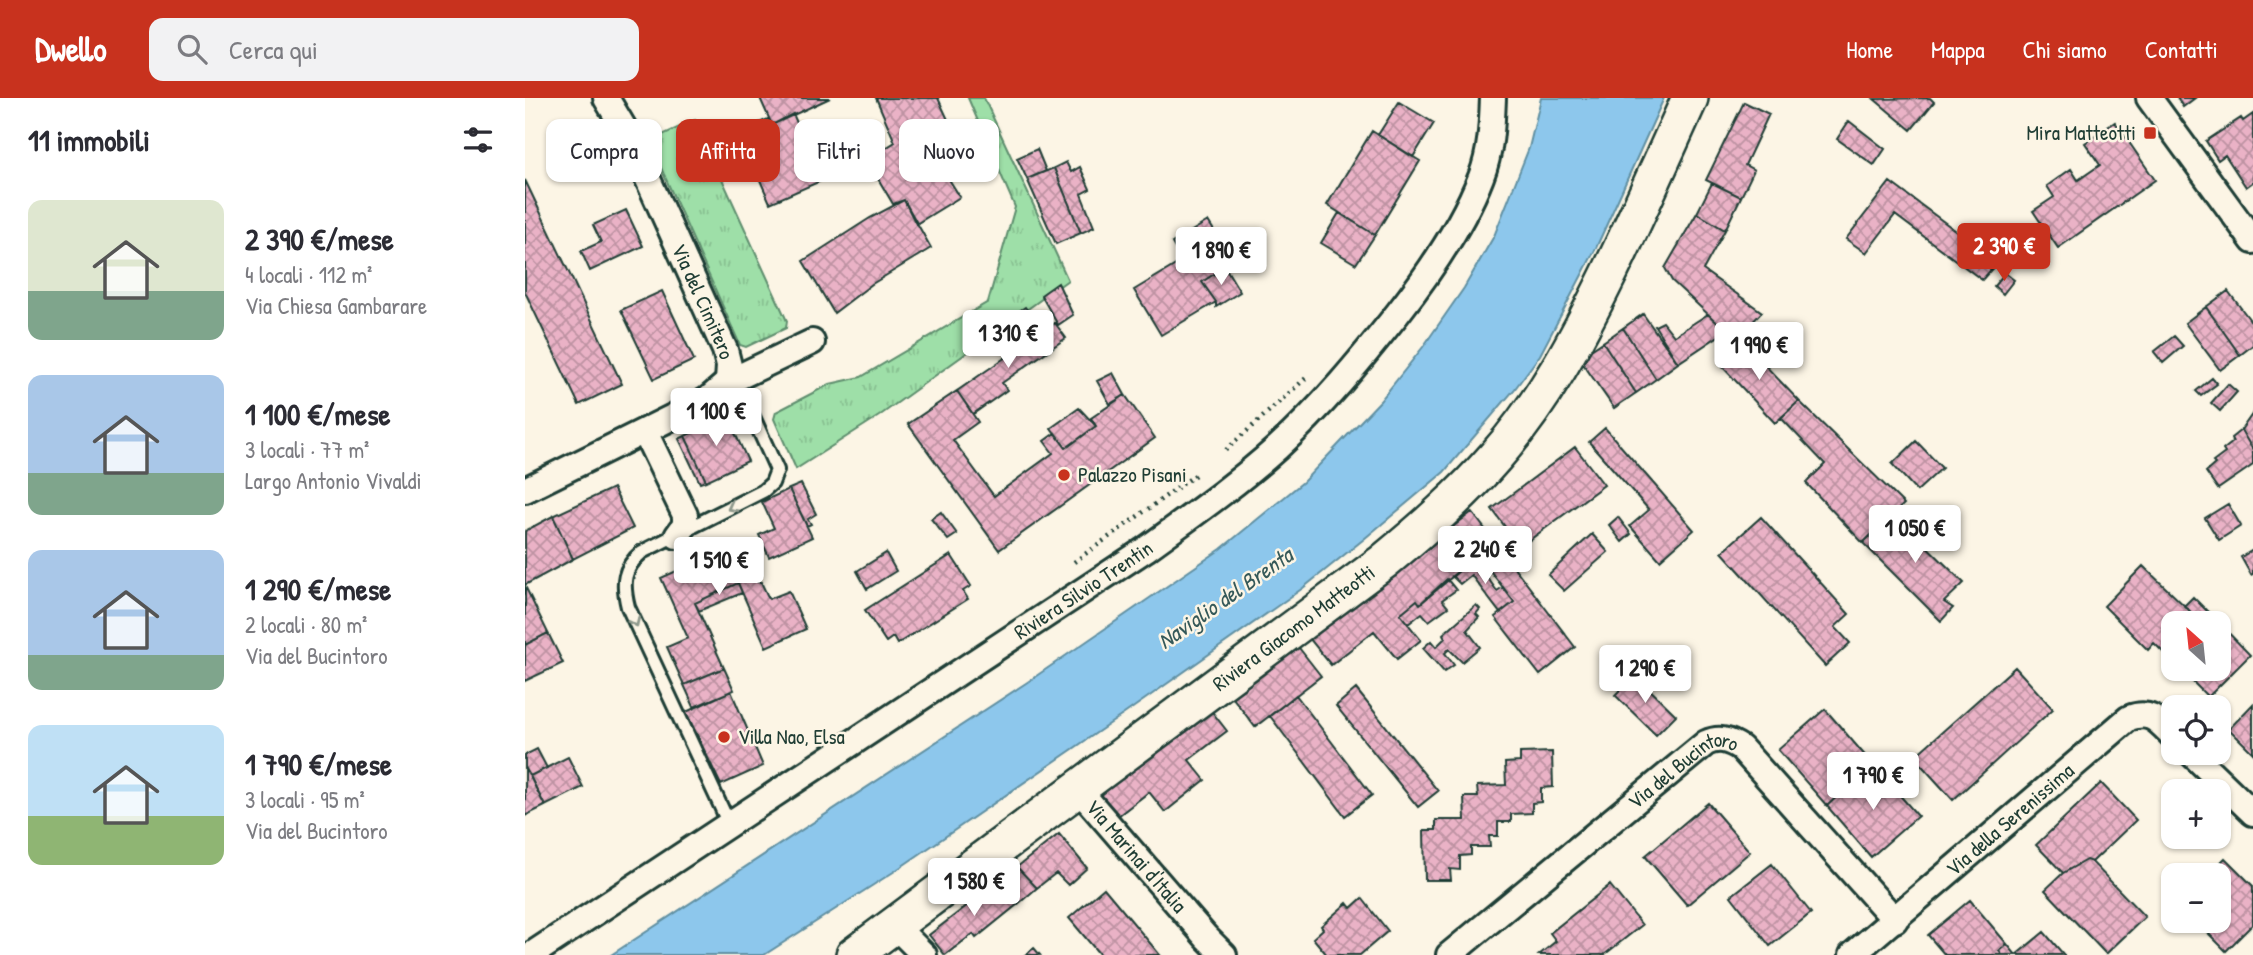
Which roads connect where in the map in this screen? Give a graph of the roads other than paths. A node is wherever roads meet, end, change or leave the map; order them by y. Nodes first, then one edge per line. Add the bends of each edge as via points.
1 (606, 98) edge
2 (1493, 98) edge
3 (1690, 98) edge
4 (2149, 98) edge
5 (2253, 241) edge
6 (812, 342) dead end
7 (728, 382) junction
8 (645, 432) junction
9 (525, 490) edge
10 (677, 536) junction
11 (2161, 726) edge
12 (2203, 765) edge
13 (1078, 789) junction
14 (2253, 813) edge
15 (729, 824) junction
16 (1895, 920) junction
17 (895, 926) junction
18 (531, 955) edge
19 (855, 955) edge
20 (924, 955) edge
21 (1224, 955) edge
22 (1449, 955) edge
23 (1852, 955) edge

1 - 7 street, Via del Cimitero via 628,135 725,350
2 - 15 street, Riviera Silvio Trentin via 1489,150 1481,177 1442,250 1329,397 1276,449 1146,549
3 - 13 street, Riviera Giacomo Matteotti via 1583,325 1544,393 1497,455 1443,512 1383,562
4 - 5 street
6 - 7 street
7 - 8 street via 707,400
7 -> 10 lane, Via del Cimitero via 745,399 777,470 763,491
8 - 9 street
8 - 10 street via 685,515 685,525
10 -> 15 lane, Via del Cimitero via 632,561 623,586 628,607
11 - 16 street, Via della Serenissima via 2150,716 2129,718
12 - 14 street
13 - 17 street, Riviera Giacomo Matteotti
13 - 21 street, Via Marinai d'Italia
15 - 18 street, Riviera Silvio Trentin
16 - 22 street, Via del Bucintoro via 1741,748 1714,739
16 - 23 street, Via della Serenissima
17 - 19 street, Riviera Giacomo Matteotti
17 - 20 street

